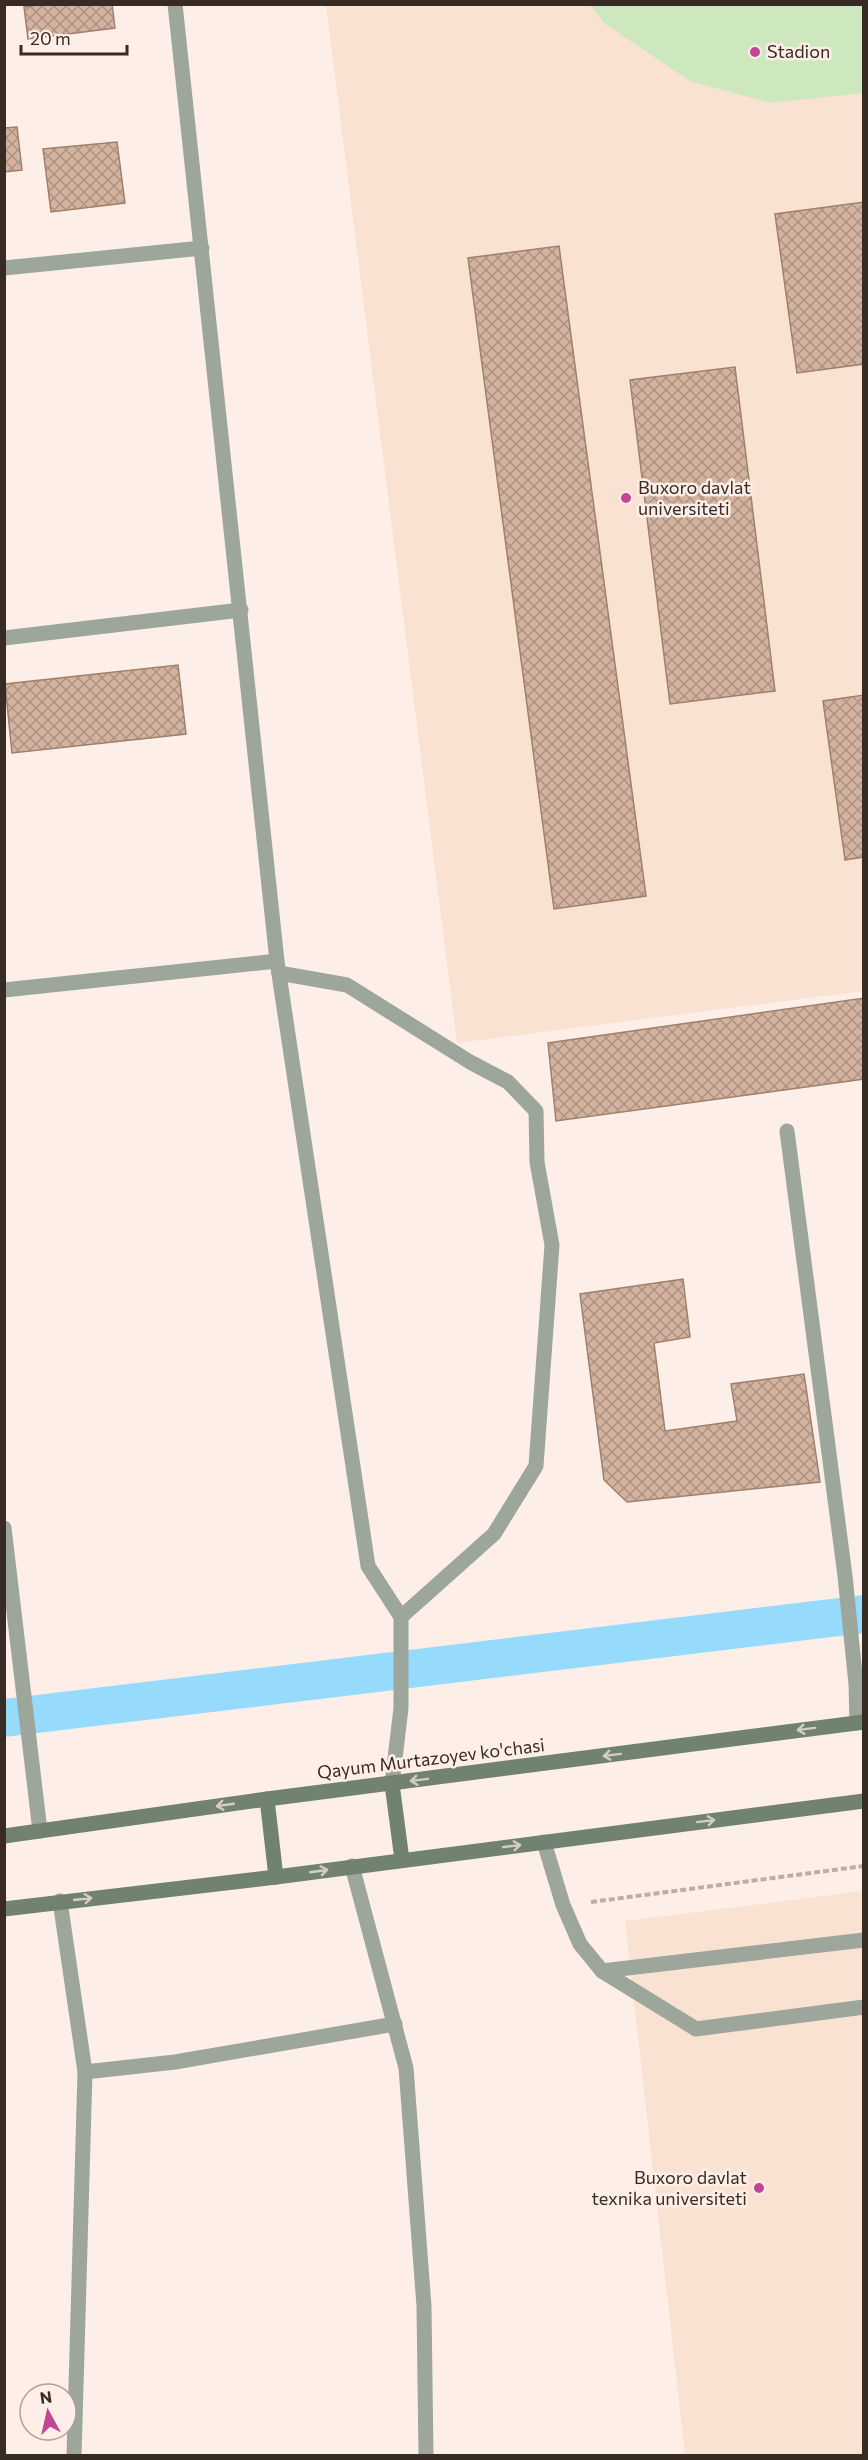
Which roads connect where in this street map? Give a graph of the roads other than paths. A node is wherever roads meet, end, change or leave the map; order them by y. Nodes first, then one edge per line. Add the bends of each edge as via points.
1 (175, 4) edge
2 (202, 248) junction
3 (4, 268) edge
4 (241, 610) junction
5 (4, 638) edge
6 (278, 967) junction
7 (4, 990) edge
8 (787, 1131) dead end
9 (4, 1528) edge
10 (401, 1617) junction
11 (860, 1722) edge
12 (392, 1784) junction
13 (267, 1799) junction
14 (864, 1801) edge
15 (40, 1832) junction
16 (4, 1836) edge
17 (544, 1842) junction
18 (402, 1860) junction
19 (352, 1866) junction
20 (276, 1877) junction
21 (60, 1901) junction
22 (4, 1909) edge
23 (864, 1940) edge
24 (602, 1971) junction
25 (864, 2007) edge
26 (395, 2024) junction
27 (85, 2072) junction
28 (74, 2456) edge
29 (426, 2456) edge

1 - 2 street
2 - 3 street
2 - 4 street
4 - 5 street
4 - 6 street
6 - 7 street
6 - 10 street via 368,1566
6 - 10 street via 347,985 508,1082 536,1111 537,1162 552,1245 536,1466 494,1534
8 - 11 street via 845,1576
9 - 15 street
10 - 12 street via 401,1708
11 -> 12 street, Qayum Murtazoyev ko'chasi
12 - 13 street, Qayum Murtazoyev ko'chasi
12 - 18 street
13 -> 15 street, Qayum Murtazoyev ko'chasi
13 - 20 street
17 -> 14 street
15 - 16 street, Qayum Murtazoyev ko'chasi
18 -> 17 street
17 - 24 street via 563,1905 580,1944
18 - 19 street
20 -> 19 street
19 - 26 street
21 -> 20 street
21 - 22 street
21 - 27 street
23 - 24 street
24 - 25 street via 696,2029
26 - 27 street via 175,2062
26 - 29 street via 406,2068 424,2306
27 - 28 street

